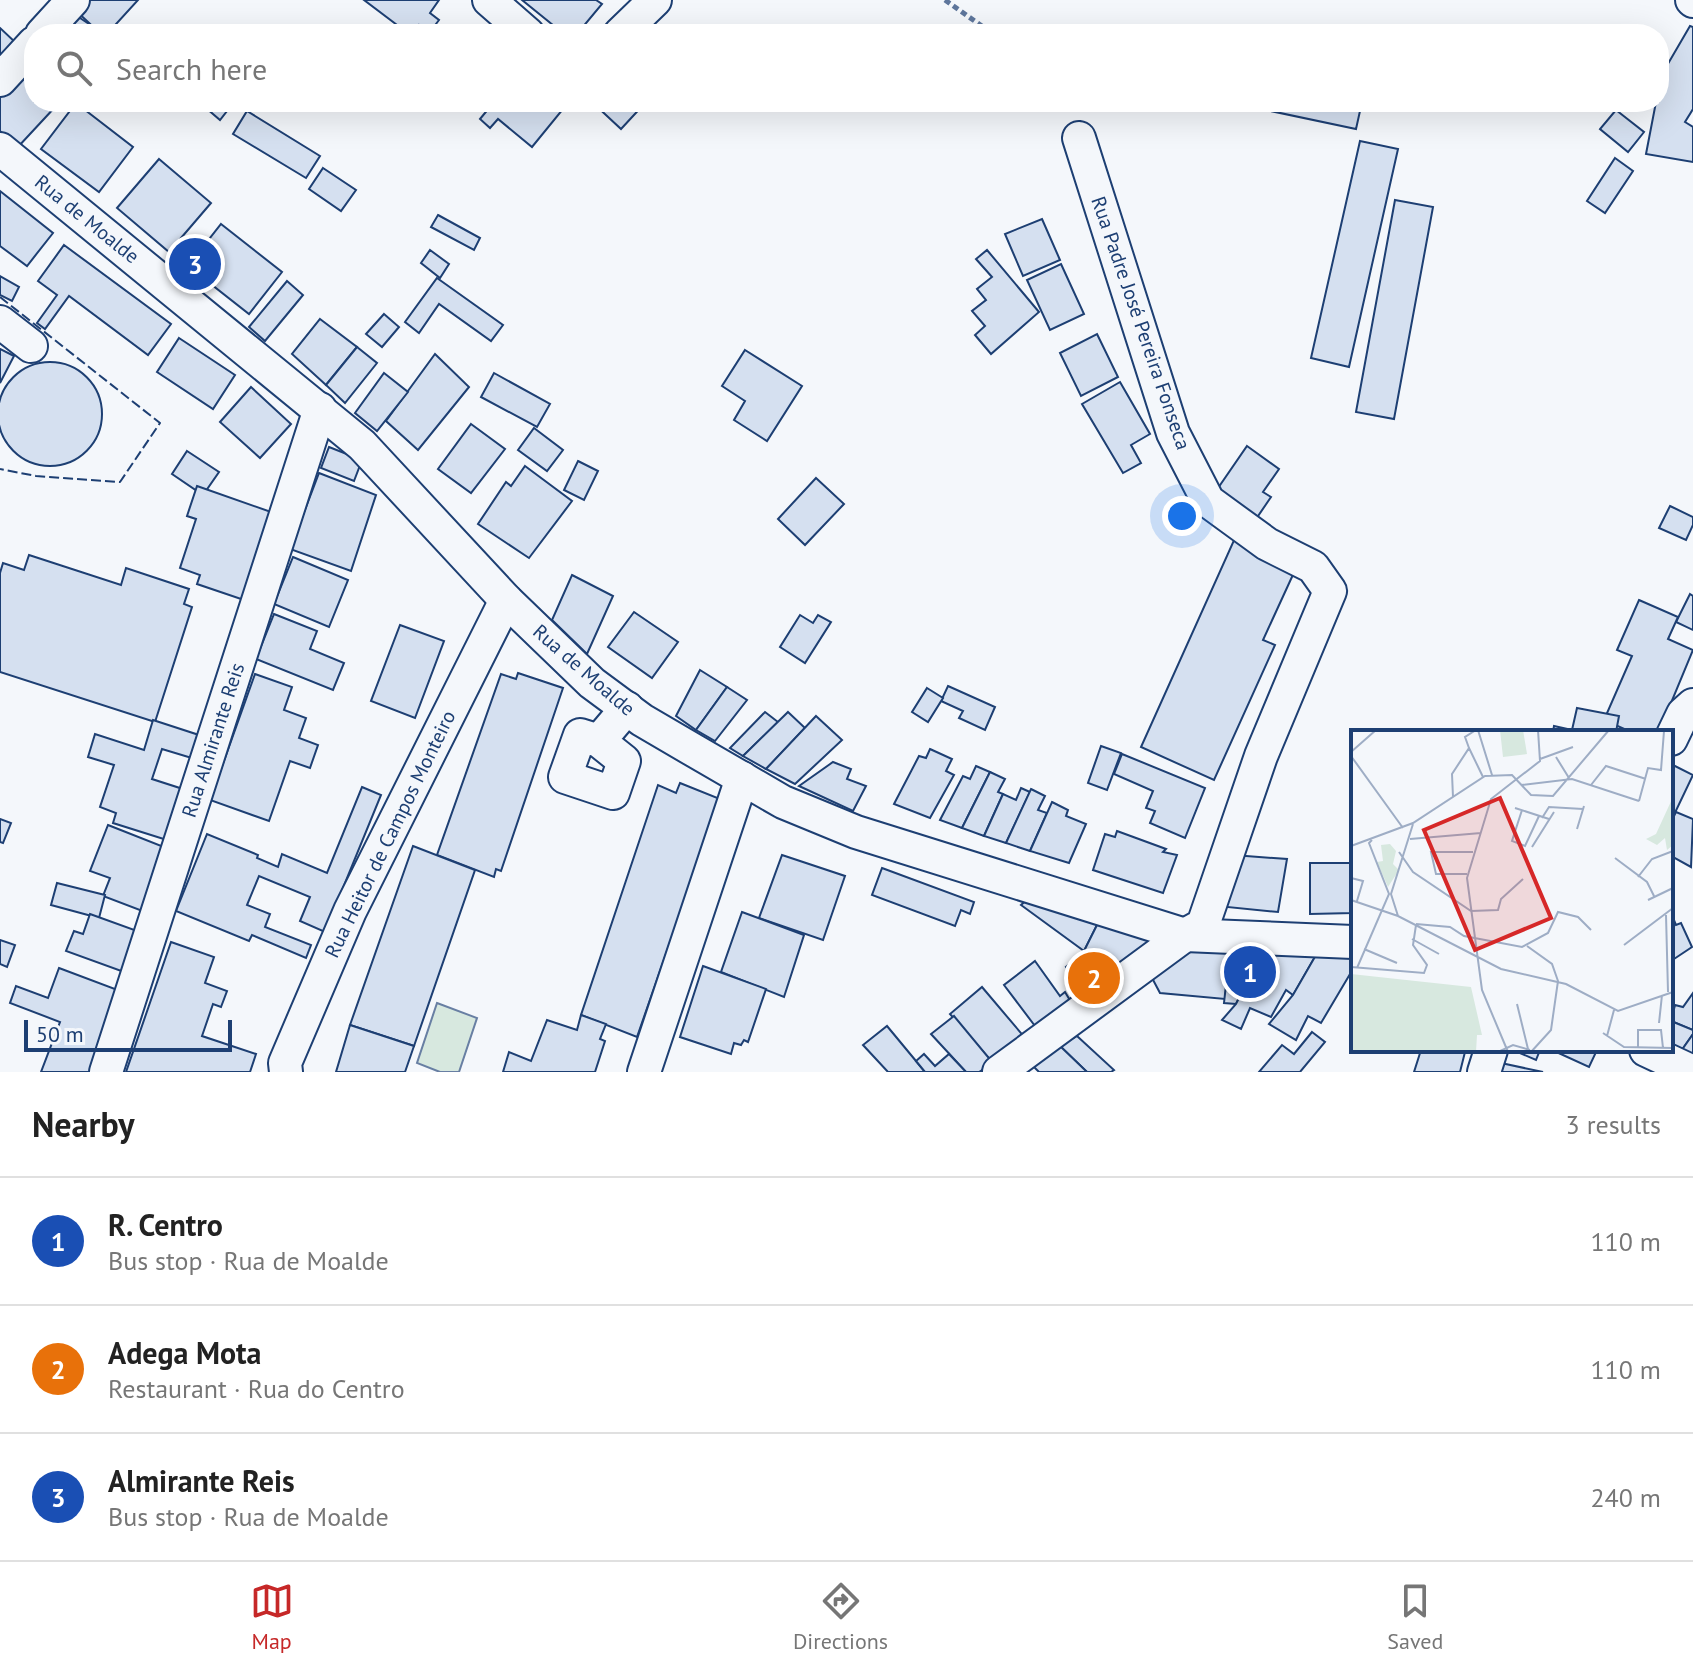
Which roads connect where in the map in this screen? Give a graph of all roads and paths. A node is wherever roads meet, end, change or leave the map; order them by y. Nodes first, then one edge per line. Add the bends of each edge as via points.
1 (73, 0) edge
2 (489, 0) edge
3 (655, 0) edge
4 (945, 0) edge
5 (51, 24) edge
6 (517, 24) edge
7 (630, 24) edge
8 (979, 24) edge
9 (24, 54) edge
10 (0, 80) edge
11 (1079, 138) dead end
12 (1, 153) edge
13 (0, 322) edge
14 (31, 346) dead end
15 (320, 409) junction
16 (506, 600) junction
17 (1693, 705) edge
18 (627, 708) junction
19 (1673, 735) edge
20 (599, 741) dead end
21 (742, 778) junction
22 (1185, 935) junction
23 (1351, 942) edge
24 (1490, 1052) edge
25 (1650, 1052) edge
26 (106, 1072) edge
27 (286, 1072) edge
28 (644, 1072) edge
29 (999, 1072) edge
30 (1484, 1072) edge
31 (1693, 1072) edge

1 - 5 street
2 - 6 street
3 - 7 street
4 - 8 path
9 - 10 street
11 - 22 street, Rua Padre José Pereira Fonseca via 1173,433 1208,501 1267,544 1313,567 1330,591 1261,756 1203,925
12 - 15 street, Rua de Moalde
13 - 14 street
15 - 16 street, Rua de Moalde via 362,445
15 - 26 street, Rua Almirante Reis
16 - 18 street, Rua de Moalde via 592,683
16 - 27 street, Rua Heitor de Campos Monteiro via 350,911 285,1063
17 - 19 street
18 - 20 street
18 - 21 street, Rua de Moalde
21 - 22 street, Rua de Moalde via 783,802 856,832
21 - 28 street
22 - 23 street, Rua de Moalde
22 - 29 street
24 - 30 street
25 - 31 street

